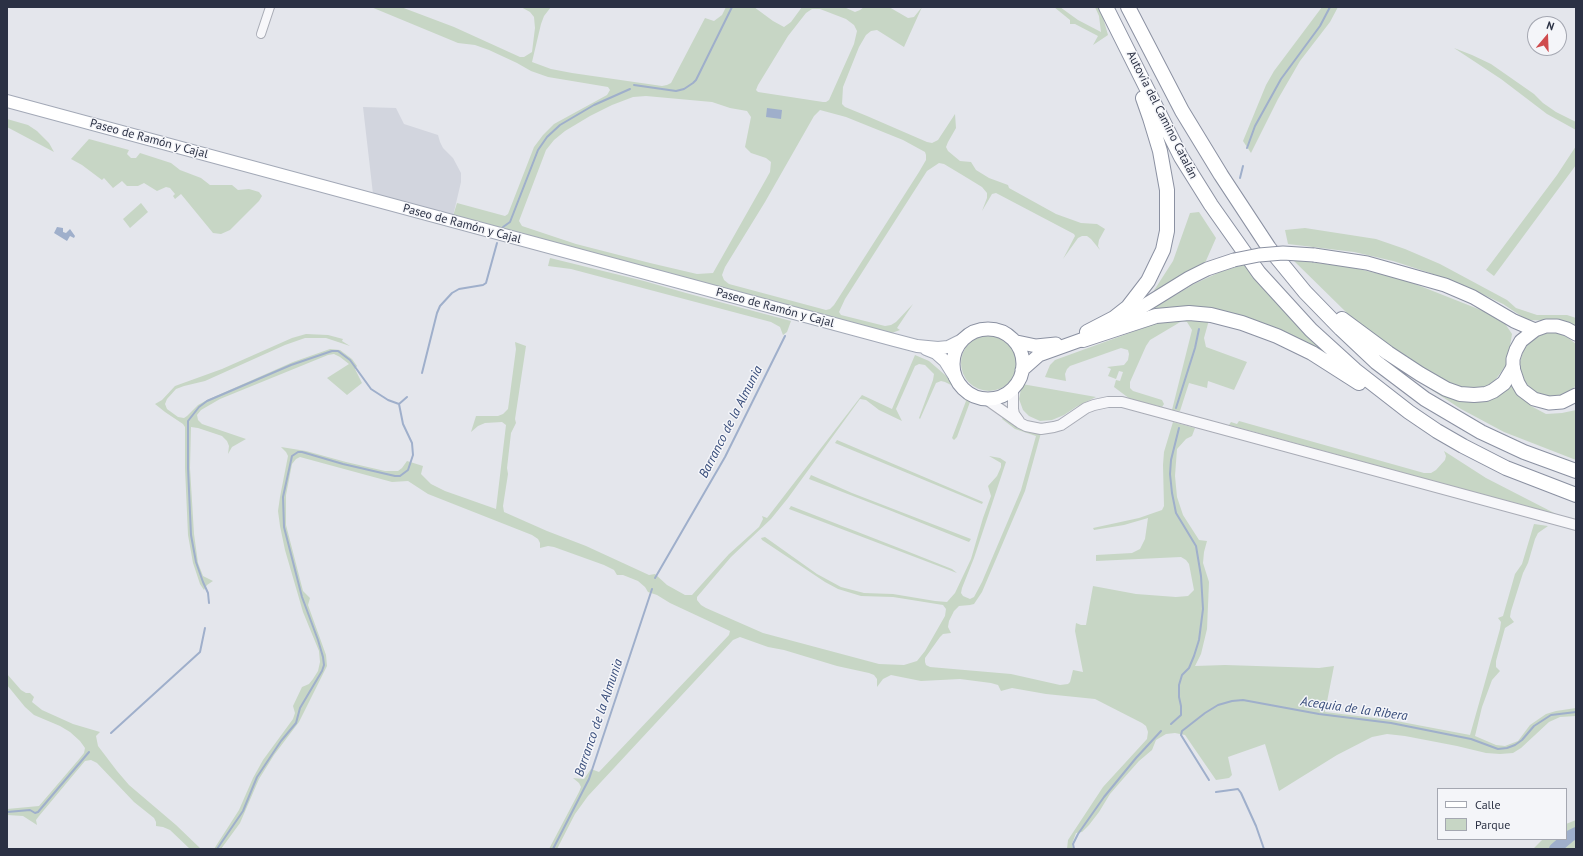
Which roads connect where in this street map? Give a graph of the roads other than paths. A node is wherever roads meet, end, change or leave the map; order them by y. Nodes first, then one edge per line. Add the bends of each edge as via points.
1 (270, 7) edge
2 (1101, 7) edge
3 (1106, 7) edge
4 (1128, 7) edge
5 (261, 34) dead end
6 (7, 101) edge
7 (1269, 248) junction
8 (1514, 321) junction
9 (1535, 330) junction
10 (1576, 334) edge
11 (1081, 338) junction
12 (962, 340) junction
13 (1521, 341) junction
14 (1017, 342) junction
15 (917, 346) junction
16 (1038, 351) junction
17 (1513, 368) junction
18 (1022, 370) junction
19 (955, 377) junction
20 (1013, 388) junction
21 (1576, 395) edge
22 (986, 399) junction
23 (1020, 423) junction
24 (1463, 446) junction
25 (1576, 471) edge
26 (1576, 495) edge
27 (1576, 525) edge

1 - 5 street
2 - 11 highway via 1150,118 1166,184 1167,231 1163,250 1148,281 1128,307
3 - 24 highway, Autovía del Camino Catalán via 1181,157 1211,205 1260,273 1311,330 1355,370 1409,412
4 - 7 highway, Autovía del Camino Catalán via 1182,112
6 - 15 main road, Paseo de Ramón y Cajal
7 - 17 highway via 1314,295 1351,327 1420,374 1446,388 1467,394 1486,394 1504,383
7 - 25 highway, Autovía del Camino Catalán via 1341,330 1376,362 1425,398 1481,432 1524,452
8 - 9 highway
8 - 11 highway, bridge via 1473,297 1445,285 1367,263 1314,254 1283,253 1234,260 1208,269 1179,284 1116,324
8 - 13 highway
9 - 10 highway via 1557,326
9 - 13 highway
11 - 16 highway
11 - 24 highway via 1175,313 1227,319 1277,336 1312,353 1401,412
12 - 14 highway via 977,330 986,329 1004,333
12 - 15 main road via 948,347
12 - 19 highway via 952,361
13 - 17 highway via 1513,360
14 - 16 highway
14 - 18 highway via 1023,361
15 - 19 main road via 936,353
16 - 18 highway
17 - 21 highway via 1522,390 1534,399 1550,403 1562,402
18 - 20 highway
19 - 22 highway via 960,386 968,392
20 - 22 highway via 1006,394
20 - 23 street via 1013,409
22 - 23 street
23 - 27 street via 1033,428 1054,427 1094,405 1122,402
24 - 26 highway, Autovía del Camino Catalán via 1506,468

